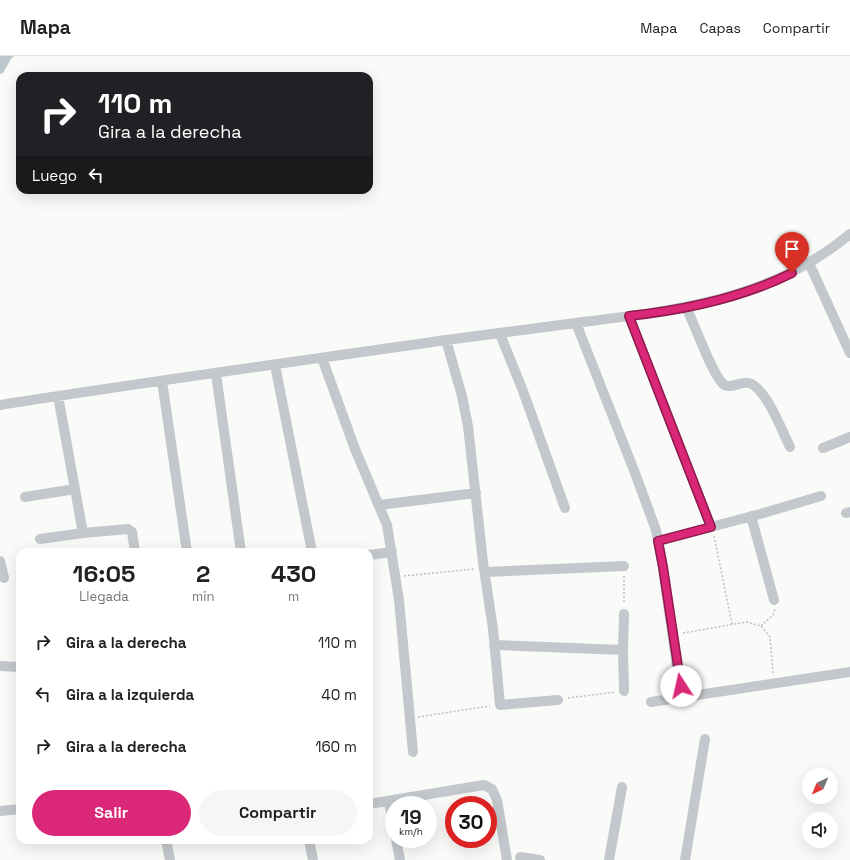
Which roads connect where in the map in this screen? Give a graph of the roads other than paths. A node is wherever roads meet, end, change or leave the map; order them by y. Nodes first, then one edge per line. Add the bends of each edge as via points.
1 (850, 234) edge
2 (808, 263) junction
3 (686, 307) junction
4 (629, 316) junction
5 (576, 323) junction
6 (500, 334) junction
7 (446, 340) junction
8 (850, 353) edge
9 (322, 358) junction
10 (275, 365) junction
11 (216, 374) junction
12 (162, 381) junction
13 (58, 396) junction
14 (0, 405) edge
15 (850, 437) edge
16 (790, 446) dead end
17 (823, 448) dead end
18 (75, 489) junction
19 (476, 493) junction
20 (821, 496) dead end
21 (25, 497) dead end
22 (379, 505) junction
23 (564, 508) dead end
24 (751, 516) junction
25 (711, 527) junction
26 (83, 533) junction
27 (40, 539) dead end
28 (658, 541) junction
29 (134, 548) edge
30 (186, 548) edge
31 (240, 548) edge
32 (311, 548) edge
33 (392, 552) junction
34 (373, 554) edge
35 (0, 561) edge
36 (624, 566) road end
37 (484, 570) junction
38 (4, 578) dead end
39 (774, 600) road end
40 (624, 614) road end
41 (494, 645) junction
42 (623, 650) junction
43 (0, 666) edge
44 (16, 667) edge
45 (850, 672) edge
46 (624, 691) road end
47 (683, 698) junction
48 (558, 700) road end
49 (651, 702) dead end
50 (705, 739) dead end
51 (413, 752) dead end
52 (622, 787) dead end
53 (419, 796) edge
54 (385, 802) edge
55 (373, 803) edge
56 (16, 809) edge
57 (0, 811) edge
58 (167, 844) edge
59 (310, 844) edge
60 (398, 848) edge
61 (520, 856) dead end
62 (170, 860) edge
63 (313, 860) edge
64 (400, 860) edge
65 (507, 860) edge
66 (540, 860) edge
67 (609, 860) edge
68 (684, 860) edge

1 - 2 street
2 - 3 street via 777,280 751,290 721,300
2 - 8 street
3 - 4 street
3 - 16 street via 720,381 725,386 749,383 758,389 767,400
4 - 5 street
4 - 25 street
5 - 6 street
5 - 28 street via 643,494
6 - 7 street
6 - 23 street via 523,390
7 - 9 street
7 - 19 street via 468,426
9 - 10 street
9 - 22 street via 355,449
10 - 11 street
10 - 32 street
11 - 12 street
11 - 31 street
12 - 13 street
12 - 30 street
13 - 14 street
13 - 18 street
15 - 17 street
18 - 21 street
18 - 26 street
19 - 22 street
19 - 37 street
20 - 24 street
22 - 33 street via 388,526
24 - 25 street
24 - 39 street
25 - 28 street
26 - 27 street
26 - 29 street via 128,529 132,532
28 - 47 street
33 - 34 street
33 - 51 street
35 - 38 street
36 - 37 street
37 - 41 street
40 - 42 street
41 - 42 street
41 - 48 street via 500,704
42 - 46 street
43 - 44 street
45 - 47 street
47 - 49 street
50 - 68 street
52 - 67 street
53 - 65 street via 488,786 497,800
54 - 55 street
56 - 57 street
58 - 62 street
59 - 63 street
60 - 64 street
61 - 66 street

